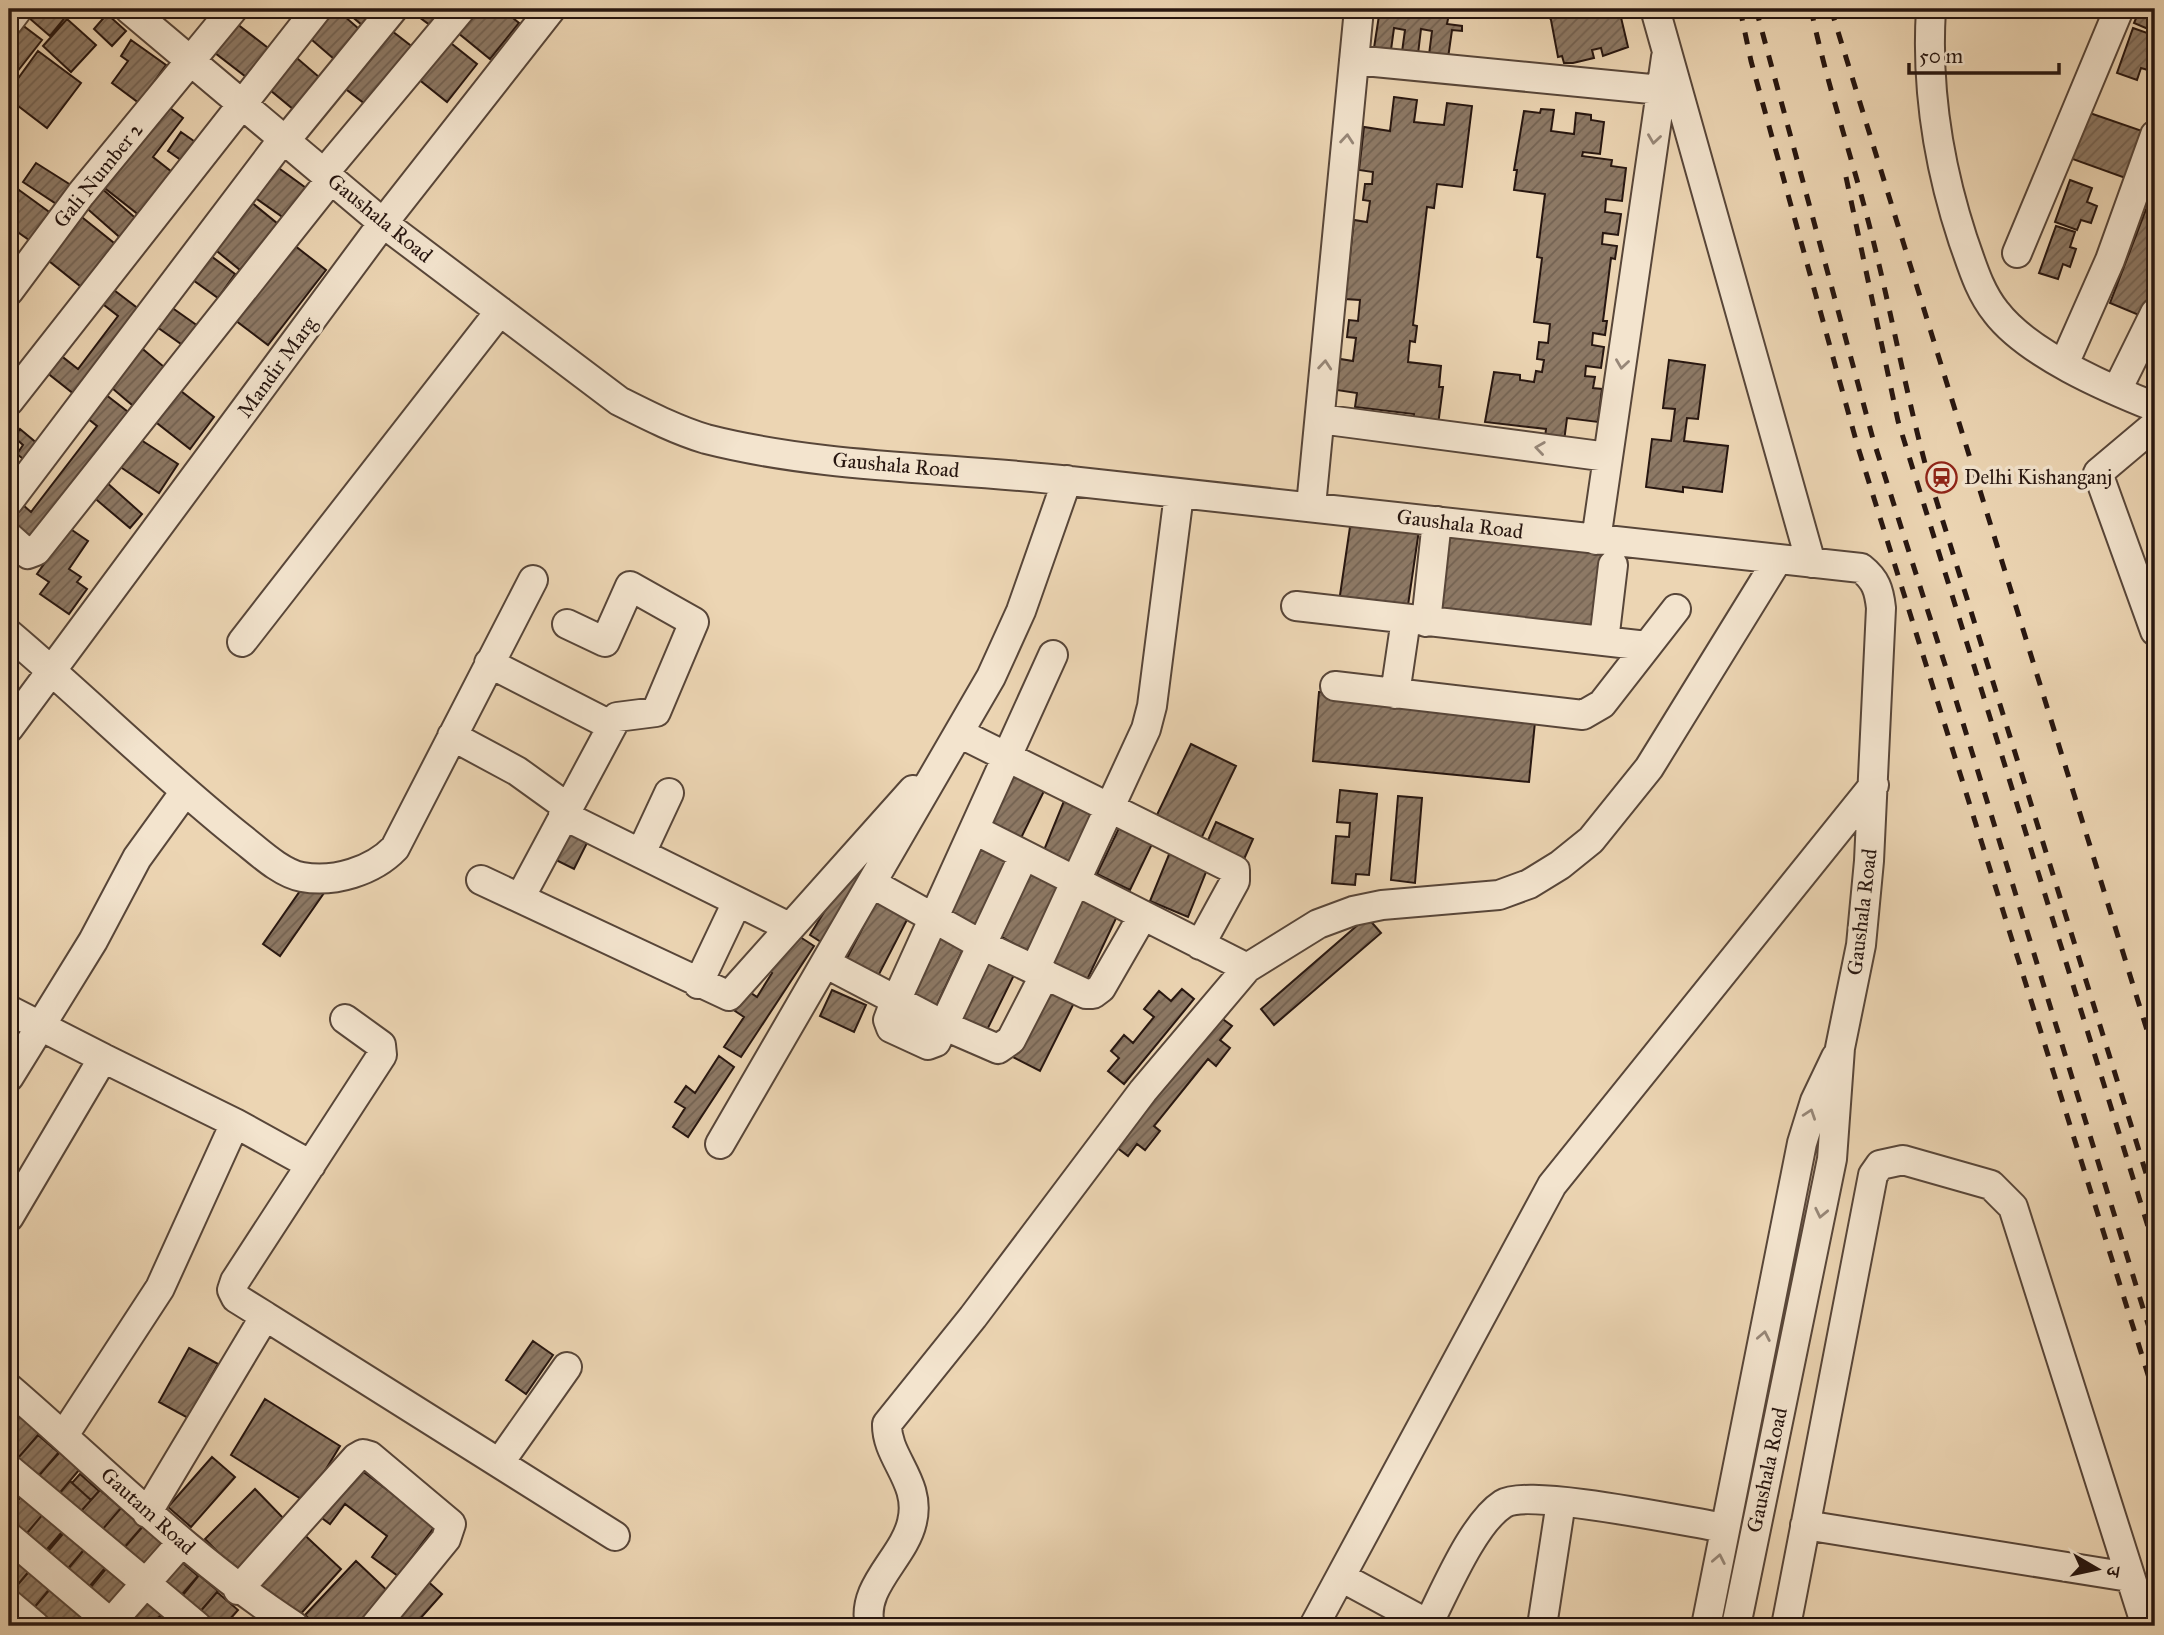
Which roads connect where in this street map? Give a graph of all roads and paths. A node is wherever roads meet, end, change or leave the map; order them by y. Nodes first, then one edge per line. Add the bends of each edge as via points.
1 (18, 9) edge
2 (129, 9) edge
3 (233, 9) edge
4 (317, 9) edge
5 (393, 9) edge
6 (461, 9) edge
7 (551, 9) edge
8 (1359, 9) edge
9 (1655, 9) edge
10 (1931, 9) edge
11 (2119, 9) edge
12 (9, 21) edge
13 (1668, 47) junction
14 (1354, 60) junction
15 (190, 61) junction
16 (1661, 90) junction
17 (242, 104) junction
18 (2155, 135) edge
19 (284, 140) junction
20 (328, 176) junction
21 (383, 223) junction
22 (2017, 253) dead end
23 (9, 291) edge
24 (500, 311) junction
25 (2155, 313) edge
26 (2064, 364) junction
27 (2117, 390) junction
28 (9, 401) edge
29 (2155, 407) edge
30 (1320, 419) junction
31 (2155, 425) edge
32 (1608, 457) junction
33 (1067, 480) junction
34 (1179, 494) junction
35 (9, 501) edge
36 (1311, 506) junction
37 (1437, 521) junction
38 (9, 537) edge
39 (1596, 540) junction
40 (1777, 559) junction
41 (1811, 563) junction
42 (1613, 565) dead end
43 (533, 580) dead end
44 (1296, 606) dead end
45 (1676, 609) dead end
46 (1416, 621) junction
47 (567, 624) dead end
48 (2155, 631) edge
49 (9, 634) edge
50 (1604, 641) junction
51 (242, 642) dead end
52 (1647, 646) junction
53 (1053, 655) dead end
54 (489, 663) junction
55 (52, 671) junction
56 (1335, 687) dead end
57 (1395, 694) junction
58 (612, 726) junction
59 (9, 728) edge
60 (452, 736) junction
61 (953, 742) junction
62 (1008, 756) junction
63 (1874, 785) junction
64 (184, 793) junction
65 (669, 793) dead end
66 (1111, 807) junction
67 (565, 811) junction
68 (975, 831) junction
69 (641, 853) junction
70 (1024, 855) junction
71 (481, 880) dead end
72 (1077, 881) junction
73 (873, 884) junction
74 (520, 898) junction
75 (737, 902) junction
76 (1142, 916) junction
77 (933, 918) junction
78 (789, 927) junction
79 (980, 944) junction
80 (1200, 945) junction
81 (827, 964) junction
82 (1247, 968) junction
83 (1040, 971) junction
84 (698, 984) junction
85 (896, 999) junction
86 (9, 1010) edge
87 (345, 1019) dead end
88 (945, 1026) junction
89 (41, 1027) junction
90 (1840, 1048) junction
91 (103, 1058) junction
92 (9, 1077) edge
93 (235, 1123) junction
94 (720, 1144) dead end
95 (311, 1165) junction
96 (9, 1217) edge
97 (265, 1316) junction
98 (567, 1367) dead end
99 (9, 1388) edge
100 (64, 1435) junction
101 (500, 1462) junction
102 (9, 1469) edge
103 (1561, 1502) junction
104 (147, 1513) junction
105 (1805, 1525) junction
106 (1725, 1528) junction
107 (615, 1536) dead end
108 (9, 1537) edge
109 (181, 1543) junction
110 (1340, 1577) junction
111 (2129, 1577) junction
112 (144, 1582) junction
113 (238, 1590) junction
114 (9, 1604) edge
115 (110, 1625) edge
116 (1427, 1625) edge
117 (36, 1626) edge
118 (197, 1626) edge
119 (294, 1626) edge
120 (375, 1626) edge
121 (870, 1626) edge
122 (1314, 1626) edge
123 (1542, 1626) edge
124 (1706, 1626) edge
125 (1735, 1626) edge
126 (1786, 1626) edge
127 (2146, 1626) edge

1 - 12 street
2 - 15 street, Gaushala Road
3 - 15 street, Gali Number 2
4 - 17 street
5 - 19 street
6 - 20 street
7 - 21 street, Mandir Marg
8 - 14 street
9 - 13 street
10 - 26 street via 1934,127 1974,273 1997,314
11 - 22 street
13 - 16 street
13 - 41 street
14 - 16 street
30 -> 14 street
15 - 17 street, Gaushala Road
15 - 23 street, Gali Number 2
16 -> 32 street
17 - 19 street, Gaushala Road
17 - 28 street
18 - 26 street via 2110,260
19 - 20 street, Gaushala Road
19 - 35 street
20 - 21 street, Gaushala Road
20 - 38 street via 36,551 29,554
21 - 24 street, Gaushala Road
21 - 55 street, Mandir Marg
24 - 33 street, Gaushala Road via 619,401 704,438 846,461
24 - 51 street
25 - 27 street
26 - 27 street
27 - 29 street
32 -> 30 street
30 - 36 street
31 - 48 street via 2098,473
32 - 39 street
33 - 34 street, Gaushala Road
33 - 61 street via 1016,623
34 - 36 street, Gaushala Road
34 - 66 street via 1152,706
36 - 37 street, Gaushala Road
37 - 39 street, Gaushala Road
37 - 46 street
39 - 40 street, Gaushala Road
40 - 41 street, Gaushala Road
40 - 82 street via 1649,768 1591,840 1560,865 1499,895 1353,911 1318,924
41 - 63 street, Gaushala Road via 1861,568 1873,577 1879,590
42 - 50 street
43 - 54 street
44 - 46 street
45 - 52 street
46 - 50 street
46 - 57 street
47 - 58 street via 605,642 630,586 694,622 656,712 617,716
49 - 55 street
50 - 52 street
52 - 57 street via 1602,704 1583,715
53 - 62 street
54 - 58 street
54 - 60 street
55 - 59 street, Mandir Marg
55 - 64 street
56 - 57 street
58 - 67 street
60 - 64 street via 395,848 375,864 345,875 292,874
60 - 67 street via 517,771
61 - 62 street
61 - 73 street
61 - 78 street
62 - 66 street
62 - 68 street
63 - 90 street, Gaushala Road via 1861,945
63 - 110 street via 1552,1185
64 - 89 street via 138,858
65 - 69 street
66 - 72 street
66 - 80 street via 1235,870 1235,881
67 - 69 street
67 - 74 street
68 - 70 street
68 - 77 street
69 - 75 street
70 - 72 street
70 - 79 street
71 - 74 street
72 - 76 street
72 - 83 street
73 - 77 street
73 - 81 street
74 - 84 street
75 - 78 street
75 - 84 street
76 - 80 street
76 - 83 street via 1101,988 1093,994
77 - 79 street
77 - 85 street
78 - 84 street via 729,996
79 - 83 street
79 - 88 street
80 - 82 street
81 - 85 street
81 - 94 street
82 - 121 street via 1143,1091 887,1424 890,1442 909,1480 914,1515 906,1541 872,1593
83 - 88 street via 1006,1047 989,1048
85 - 88 street via 888,1020 891,1028 928,1045 936,1042
86 - 89 street
87 - 95 street via 383,1049
89 - 91 street
89 - 92 street
106 -> 90 street via 1802,1143 1815,1101
90 -> 125 street, Gaushala Road via 1832,1159
91 - 93 street
91 - 96 street
93 - 95 street
93 - 100 street via 160,1287
95 - 97 street via 232,1290 236,1298
97 - 101 street
97 - 104 street
98 - 101 street
99 - 100 street, Gautam Road
100 - 104 street, Gautam Road
101 - 107 street
102 - 112 street
103 - 106 street
103 - 116 street via 1523,1499 1504,1503 1474,1538
103 - 123 street
104 - 109 street, Gautam Road
105 - 111 street
105 - 111 street via 1873,1175 1880,1165 1903,1160 1983,1182 2003,1194 2013,1207
105 - 126 street
124 -> 106 street
108 - 115 street
109 - 112 street
109 - 113 street, Gautam Road
110 - 116 street
110 - 122 street
111 - 127 street
112 - 115 street
112 - 118 street
113 - 119 street, Gautam Road
113 - 120 street via 363,1454 451,1524 446,1539
114 - 117 street

